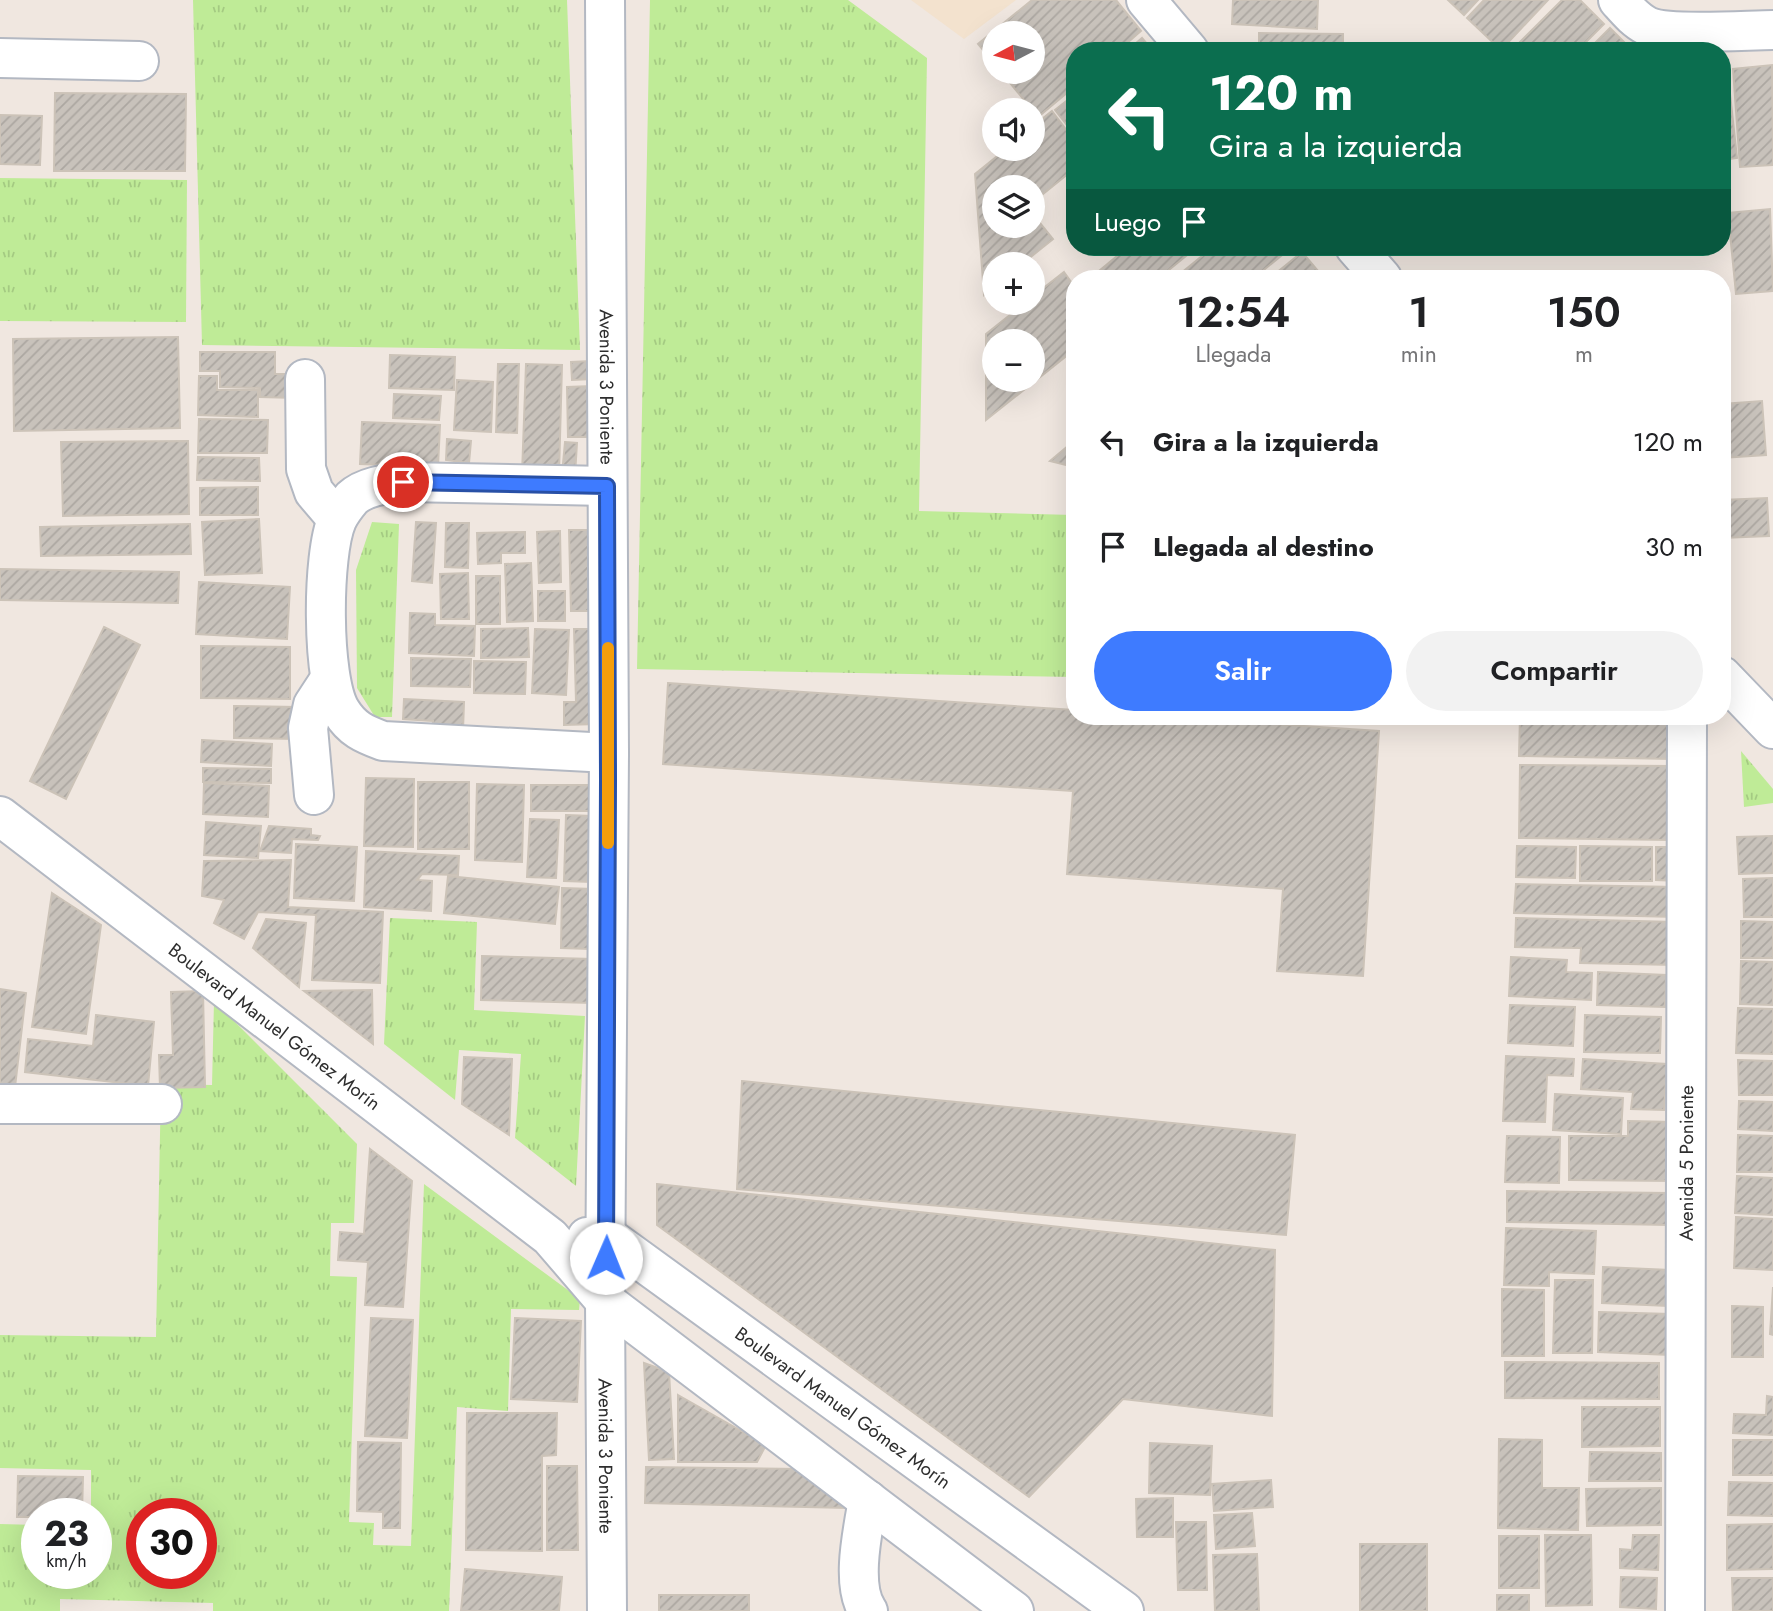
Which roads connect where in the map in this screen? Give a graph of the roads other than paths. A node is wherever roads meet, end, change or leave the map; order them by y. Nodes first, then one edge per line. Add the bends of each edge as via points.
1 (604, 0) edge
2 (1146, 0) edge
3 (1618, 0) edge
4 (1773, 30) edge
5 (1181, 42) edge
6 (0, 58) edge
7 (139, 61) dead end
8 (1363, 256) edge
9 (1374, 270) edge
10 (306, 379) dead end
11 (607, 486) junction
12 (337, 519) junction
13 (330, 679) junction
14 (1731, 685) edge
15 (1688, 725) edge
16 (1773, 729) edge
17 (608, 753) junction
18 (314, 795) dead end
19 (0, 816) edge
20 (0, 1104) edge
21 (162, 1104) dead end
22 (607, 1236) junction
23 (550, 1237) junction
24 (605, 1301) junction
25 (868, 1500) junction
26 (607, 1611) edge
27 (868, 1611) edge
28 (1014, 1611) edge
29 (1124, 1611) edge
30 (1685, 1611) edge

1 - 11 street, Avenida 3 Poniente
2 - 5 street
3 - 4 street via 1648,27 1658,29
6 - 7 street
8 - 9 street
10 - 12 street via 306,469 314,492
11 - 12 street via 403,482 354,496
11 - 17 street, Avenida 3 Poniente
12 - 13 street via 330,547 326,648
13 - 17 street via 339,709 355,730 383,741
13 - 18 street via 313,705 308,728
14 - 16 street
15 - 30 street, Avenida 5 Poniente
17 - 22 street, Avenida 3 Poniente
19 - 23 street, Boulevard Manuel Gómez Morín
20 - 21 street
22 - 23 street
22 - 24 street, Avenida 3 Poniente
22 - 29 street, Boulevard Manuel Gómez Morín
23 - 24 street, Boulevard Manuel Gómez Morín
24 - 25 street, Boulevard Manuel Gómez Morín
24 - 26 street, Avenida 3 Poniente
25 - 27 street via 858,1562
25 - 28 street, Boulevard Manuel Gómez Morín

